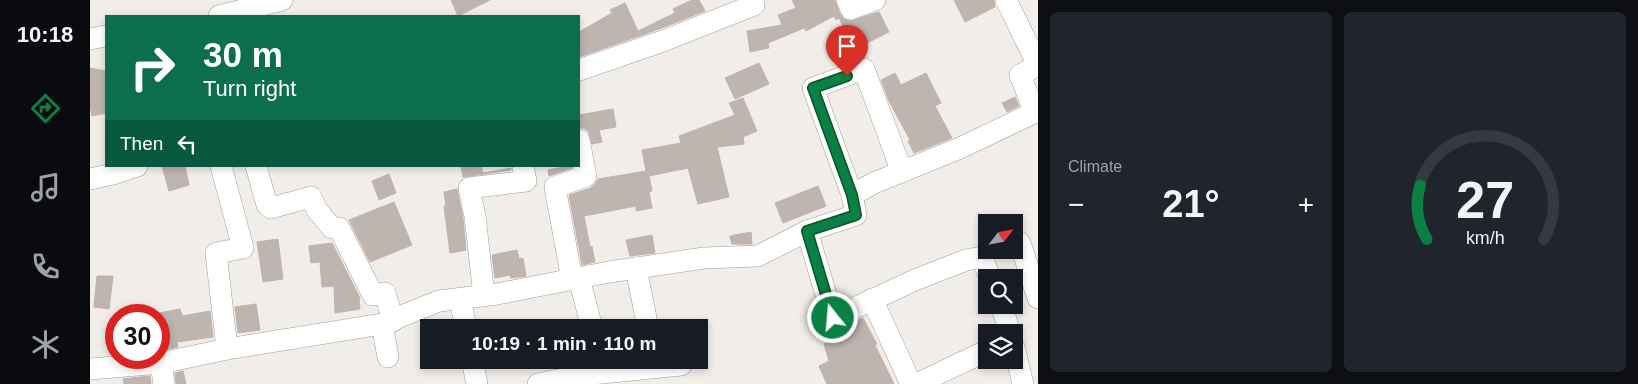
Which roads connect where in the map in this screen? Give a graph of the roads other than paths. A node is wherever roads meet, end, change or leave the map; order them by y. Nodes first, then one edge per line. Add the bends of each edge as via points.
1 (282, 0) edge
2 (847, 0) edge
3 (875, 0) edge
4 (1006, 0) edge
5 (754, 5) dead end
6 (223, 15) edge
7 (105, 36) edge
8 (90, 39) edge
9 (580, 70) edge
10 (1036, 115) edge
11 (580, 145) edge
12 (134, 167) edge
13 (221, 167) edge
14 (256, 167) edge
15 (524, 167) edge
16 (902, 172) junction
17 (90, 179) edge
18 (852, 195) junction
19 (807, 231) junction
20 (1023, 252) edge
21 (978, 256) edge
22 (636, 268) junction
23 (576, 279) junction
24 (484, 296) junction
25 (460, 298) junction
26 (1038, 298) edge
27 (872, 299) junction
28 (464, 319) edge
29 (589, 319) edge
30 (646, 319) edge
31 (387, 323) junction
32 (227, 349) junction
33 (978, 355) edge
34 (388, 357) dead end
35 (170, 361) edge
36 (105, 368) edge
37 (90, 369) edge
38 (162, 369) edge
39 (474, 369) edge
40 (576, 369) edge
41 (1019, 369) edge
42 (164, 384) edge
43 (477, 384) edge
44 (538, 384) edge
45 (911, 384) edge
46 (917, 384) edge
47 (1023, 384) edge

1 - 6 street
2 - 3 street via 851,9
4 - 10 street via 1038,66 1020,75
5 - 9 street
7 - 8 street
10 - 16 street
11 - 23 street via 586,176 555,186
12 - 17 street
13 - 32 street via 243,248 216,253
14 - 31 street via 267,205 271,208 311,197 316,210 332,228 339,228 373,295 385,293
15 - 24 street via 526,181 470,188
16 - 18 street
16 - 18 street via 864,70 813,88
18 - 19 street via 856,215
19 - 22 street via 758,256 704,258
19 - 27 street via 833,318
20 - 26 street
21 - 27 street
22 - 23 street
22 - 30 street
23 - 24 street
23 - 29 street
24 - 25 street
25 - 28 street
25 - 31 street via 439,301
27 - 45 street
31 - 32 street
31 - 34 street
32 - 35 street
33 - 46 street
36 - 37 street
38 - 42 street
39 - 43 street
40 - 44 street
41 - 47 street

